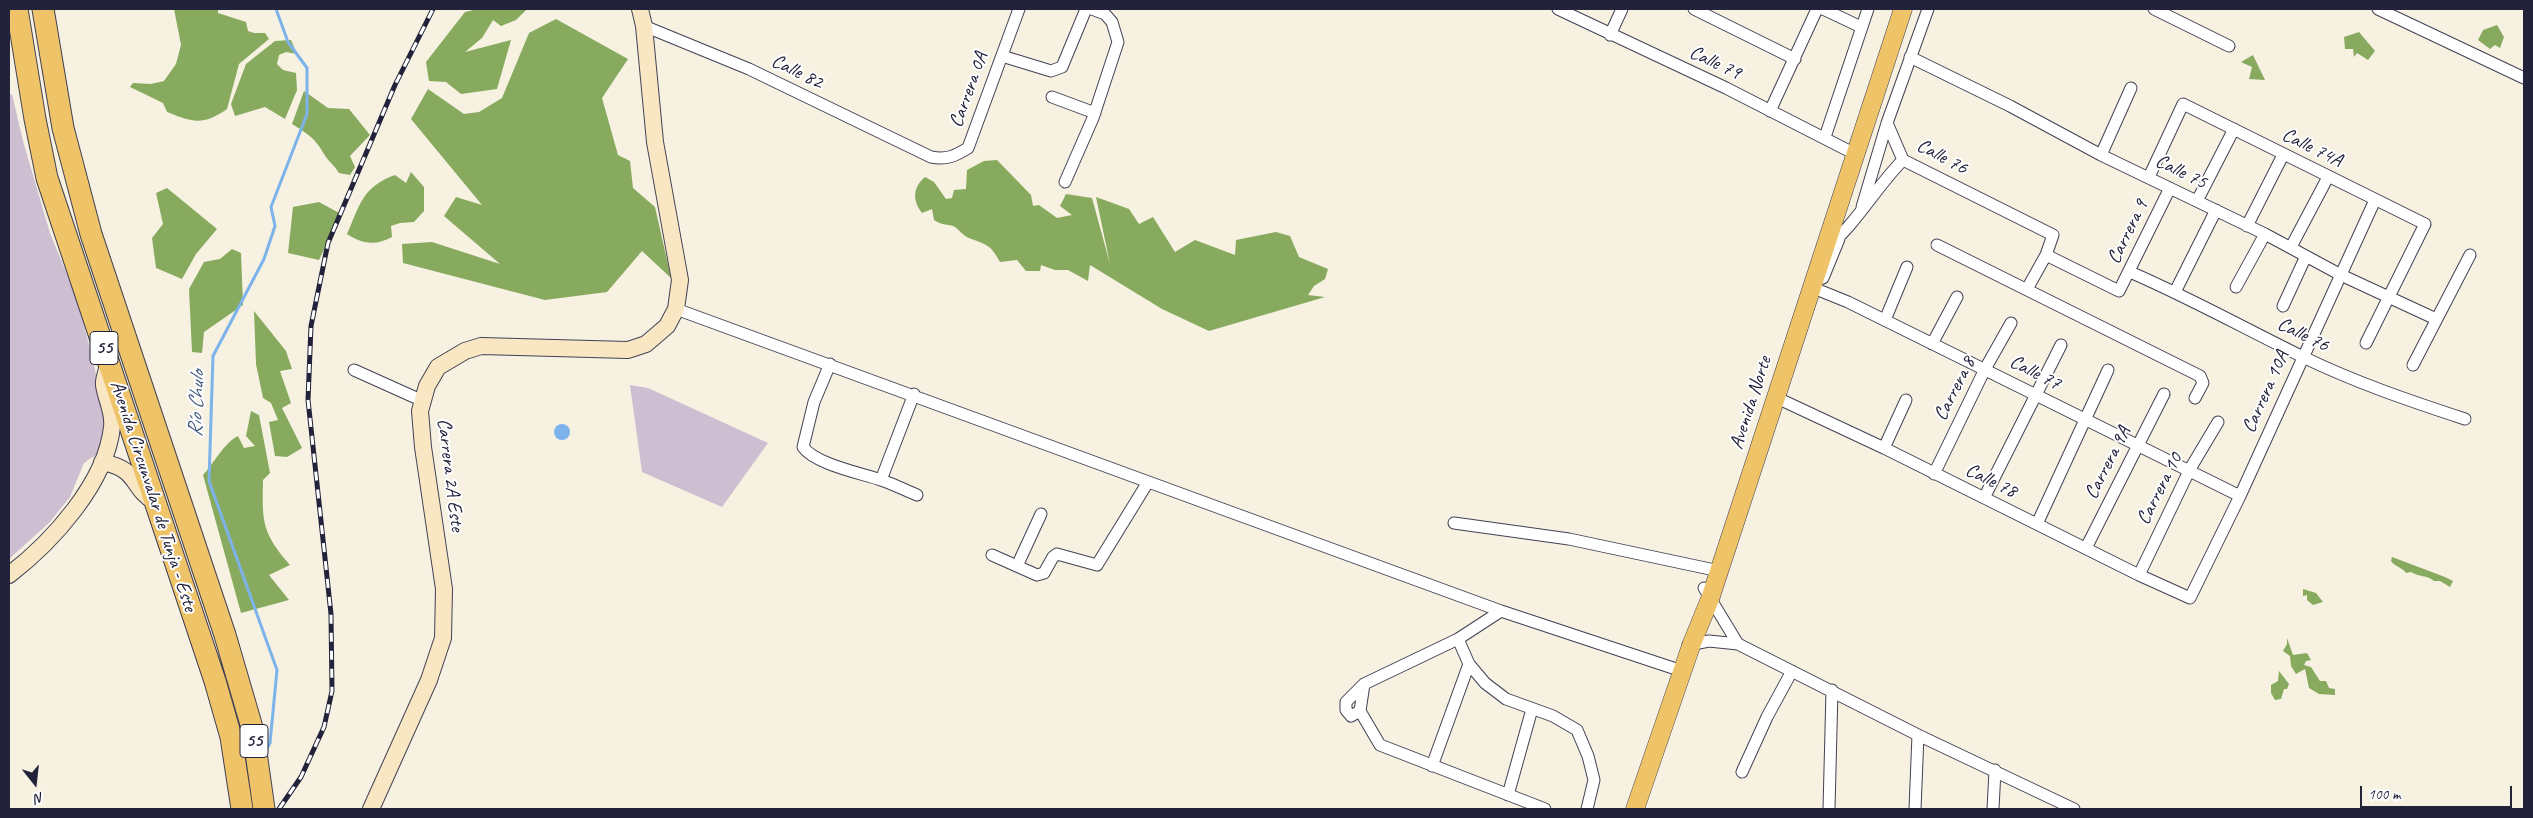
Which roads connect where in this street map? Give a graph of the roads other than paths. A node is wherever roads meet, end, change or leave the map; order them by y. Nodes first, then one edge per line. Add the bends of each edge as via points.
1 (17, 9) edge
2 (43, 9) edge
3 (1019, 9) edge
4 (1086, 9) edge
5 (1092, 9) edge
6 (1558, 9) edge
7 (1622, 9) edge
8 (1694, 9) edge
9 (1817, 9) edge
10 (1823, 9) edge
11 (1868, 9) edge
12 (1894, 9) edge
13 (1903, 9) edge
14 (1928, 9) edge
15 (2154, 9) edge
16 (2378, 9) edge
17 (641, 17) edge
18 (1861, 27) junction
19 (1610, 35) junction
20 (2229, 46) dead end
21 (1002, 56) junction
22 (1910, 57) junction
23 (1794, 59) junction
24 (2524, 78) edge
25 (2131, 88) dead end
26 (1052, 97) dead end
27 (1770, 111) junction
28 (1095, 113) junction
29 (1887, 123) junction
30 (2234, 129) junction
31 (1825, 138) junction
32 (1851, 152) junction
33 (2101, 155) junction
34 (2283, 155) junction
35 (931, 157) joint
36 (1902, 160) junction
37 (2149, 177) junction
38 (2328, 177) junction
39 (1065, 182) dead end
40 (2170, 188) junction
41 (2375, 200) junction
42 (2198, 201) junction
43 (1862, 207) junction
44 (2216, 210) junction
45 (2247, 226) junction
46 (2265, 234) junction
47 (1840, 238) junction
48 (1937, 245) dead end
49 (2291, 248) junction
50 (1823, 250) junction
51 (2046, 255) junction
52 (2470, 255) dead end
53 (2306, 256) junction
54 (1907, 267) dead end
55 (2130, 272) junction
56 (2341, 274) junction
57 (2236, 288) dead end
58 (1815, 289) junction
59 (2027, 289) junction
60 (2175, 292) junction
61 (1957, 297) dead end
62 (2389, 297) junction
63 (2283, 306) dead end
64 (676, 309) junction
65 (2436, 319) junction
66 (1885, 320) junction
67 (2011, 323) dead end
68 (2366, 343) dead end
69 (1932, 344) junction
70 (2061, 345) dead end
71 (2302, 357) junction
72 (109, 363) junction
73 (830, 364) junction
74 (2413, 365) dead end
75 (1985, 369) junction
76 (354, 370) dead end
77 (2108, 370) dead end
78 (914, 394) junction
79 (2164, 394) dead end
80 (2036, 395) junction
81 (1775, 397) junction
82 (2195, 398) dead end
83 (1906, 400) dead end
84 (423, 401) junction
85 (2465, 419) dead end
86 (2086, 420) junction
87 (2218, 422) dead end
88 (2137, 446) junction
89 (1884, 448) junction
90 (102, 462) junction
91 (2190, 469) junction
92 (1934, 474) junction
93 (881, 480) junction
94 (1148, 482) junction
95 (917, 495) dead end
96 (2240, 496) junction
97 (1984, 498) junction
98 (156, 503) junction
99 (1041, 514) dead end
100 (1454, 523) dead end
101 (2037, 524) junction
102 (2086, 548) junction
103 (992, 555) dead end
104 (1017, 566) junction
105 (1710, 569) junction
106 (9, 575) edge
107 (2139, 575) junction
108 (1707, 593) junction
109 (2190, 598) joint
110 (1501, 611) junction
111 (1458, 638) junction
112 (1738, 644) junction
113 (1688, 645) junction
114 (1468, 664) junction
115 (1676, 669) junction
116 (1792, 671) junction
117 (1364, 684) junction
118 (1832, 690) junction
119 (1532, 709) junction
120 (1360, 711) junction
121 (1918, 735) junction
122 (1432, 766) junction
123 (1995, 770) junction
124 (1742, 772) dead end
125 (1508, 795) junction
126 (242, 809) edge
127 (264, 809) edge
128 (371, 809) edge
129 (1545, 809) edge
130 (1587, 809) edge
131 (1628, 809) edge
132 (1635, 809) edge
133 (1829, 809) edge
134 (1915, 809) edge
135 (1993, 809) edge
136 (2074, 809) edge

1 - 72 highway, Avenida Circunvalar de Tunja - Este / 55 via 47,178
2 - 127 highway, Avenida Circunvalar de Tunja - Este / 55 via 63,128 91,234 237,674 252,731
3 - 21 street, Carrera 0A
4 - 21 street via 1062,67 1057,70
5 - 28 street via 1105,14 1112,22 1118,42
6 - 19 street, Calle 79
7 - 19 street
8 - 23 street
9 - 23 street
10 - 18 street
11 - 18 street
12 - 32 main road, Avenida Norte
13 - 32 main road, Avenida Norte
14 - 22 street
15 - 20 street
16 - 24 street
17 - 35 street, Calle 82
17 - 64 street via 654,142 680,280
18 - 31 street
19 - 27 street, Calle 79
21 - 35 street, Carrera 0A via 968,148 943,159
22 - 29 street
22 - 33 street, Calle 75
23 - 27 street
25 - 33 street
26 - 28 street
27 - 31 street, Calle 79
28 - 39 street
29 - 36 street, Calle 76
29 - 43 street
30 - 34 street, Calle 74A
30 - 37 street, Calle 74A via 2183,104
30 - 42 street
31 - 32 street, Calle 79
32 - 50 main road, Avenida Norte
32 - 105 main road, Avenida Norte
33 - 37 street, Calle 75
34 - 38 street, Calle 74A
34 - 45 street
36 - 43 street
36 - 51 street, Calle 76 via 2053,235
37 - 40 street, Calle 75
38 - 41 street, Calle 74A
38 - 49 street
40 - 42 street, Calle 75
40 - 55 street, Carrera 9
41 - 56 street, Carrera 10A
41 - 62 street, Calle 74A via 2425,224
42 - 44 street, Calle 75
43 - 47 street
44 - 45 street, Calle 75
44 - 60 street
45 - 46 street, Calle 75
46 - 49 street, Calle 75
46 - 57 street
47 - 50 street
47 - 58 street
48 - 59 street
49 - 53 street, Calle 75
50 - 58 main road, Avenida Norte
51 - 55 street, Carrera 9 via 2119,291
51 - 59 street
52 - 65 street
53 - 56 street, Calle 75
53 - 63 street
54 - 66 street
55 - 60 street, Calle 76
56 - 62 street, Calle 75
56 - 71 street, Carrera 10A
58 - 66 street, Calle 77
58 - 81 main road, Avenida Norte
59 - 82 street via 2200,376 2203,383
60 - 71 street, Calle 76
61 - 69 street
62 - 65 street, Calle 75
62 - 68 street
64 - 73 street
64 - 84 street, Carrera 2A Este via 667,326 653,338 638,348 628,350 482,346 464,350 438,367
65 - 74 street
66 - 69 street, Calle 77
67 - 75 street, Carrera 8
69 - 75 street, Calle 77
70 - 80 street
71 - 85 street, Calle 76 via 2414,403
71 - 96 street, Carrera 10A
72 - 90 street via 104,384 112,409 112,425
72 - 98 highway, Avenida Circunvalar de Tunja - Este / 55
73 - 78 street
73 - 93 street via 814,402 803,446 810,455
75 - 80 street, Calle 77
75 - 92 street, Carrera 8
76 - 84 street
77 - 86 street
78 - 93 street
78 - 94 street
79 - 88 street, Carrera 9A
80 - 86 street, Calle 77
80 - 97 street
81 - 89 street, Calle 78
81 - 108 main road, Avenida Norte
83 - 89 street
84 - 128 street, Carrera 2A Este via 420,411 423,447 444,589 443,638 429,680
86 - 88 street, Calle 77
86 - 101 street
87 - 91 street, Carrera 10
88 - 91 street, Calle 77
88 - 102 street, Carrera 9A
89 - 92 street, Calle 78
90 - 98 street via 126,471 144,496
90 - 106 street via 69,517
91 - 96 street, Calle 77
91 - 107 street, Carrera 10
92 - 97 street, Calle 78
93 - 95 street
94 - 104 street via 1098,564 1060,554 1053,557 1040,575
94 - 110 street
96 - 109 street, Carrera 10A
97 - 101 street, Calle 78
98 - 126 highway, Avenida Circunvalar de Tunja - Este / 55 via 231,737
99 - 104 street
100 - 105 street via 1569,539
101 - 102 street, Calle 78
102 - 107 street, Calle 78
103 - 104 street
105 - 108 main road, Avenida Norte
107 - 109 street, Calle 78
108 - 112 street
108 - 113 main road, Avenida Norte
110 - 111 street
110 - 115 street
111 - 114 street
111 - 117 street
112 - 113 street via 1709,641
112 - 116 street
113 - 115 main road, Avenida Norte
113 - 132 main road, Avenida Norte
114 - 119 street via 1506,699
114 - 122 street
115 - 131 main road, Avenida Norte
116 - 118 street
116 - 124 street
117 - 120 street
117 - 120 street via 1346,702 1346,710 1351,716
118 - 121 street
118 - 133 street
119 - 125 street
119 - 130 street via 1578,730 1594,780
120 - 122 street via 1380,745
121 - 123 street
121 - 134 street
122 - 125 street
123 - 135 street
123 - 136 street
125 - 129 street

